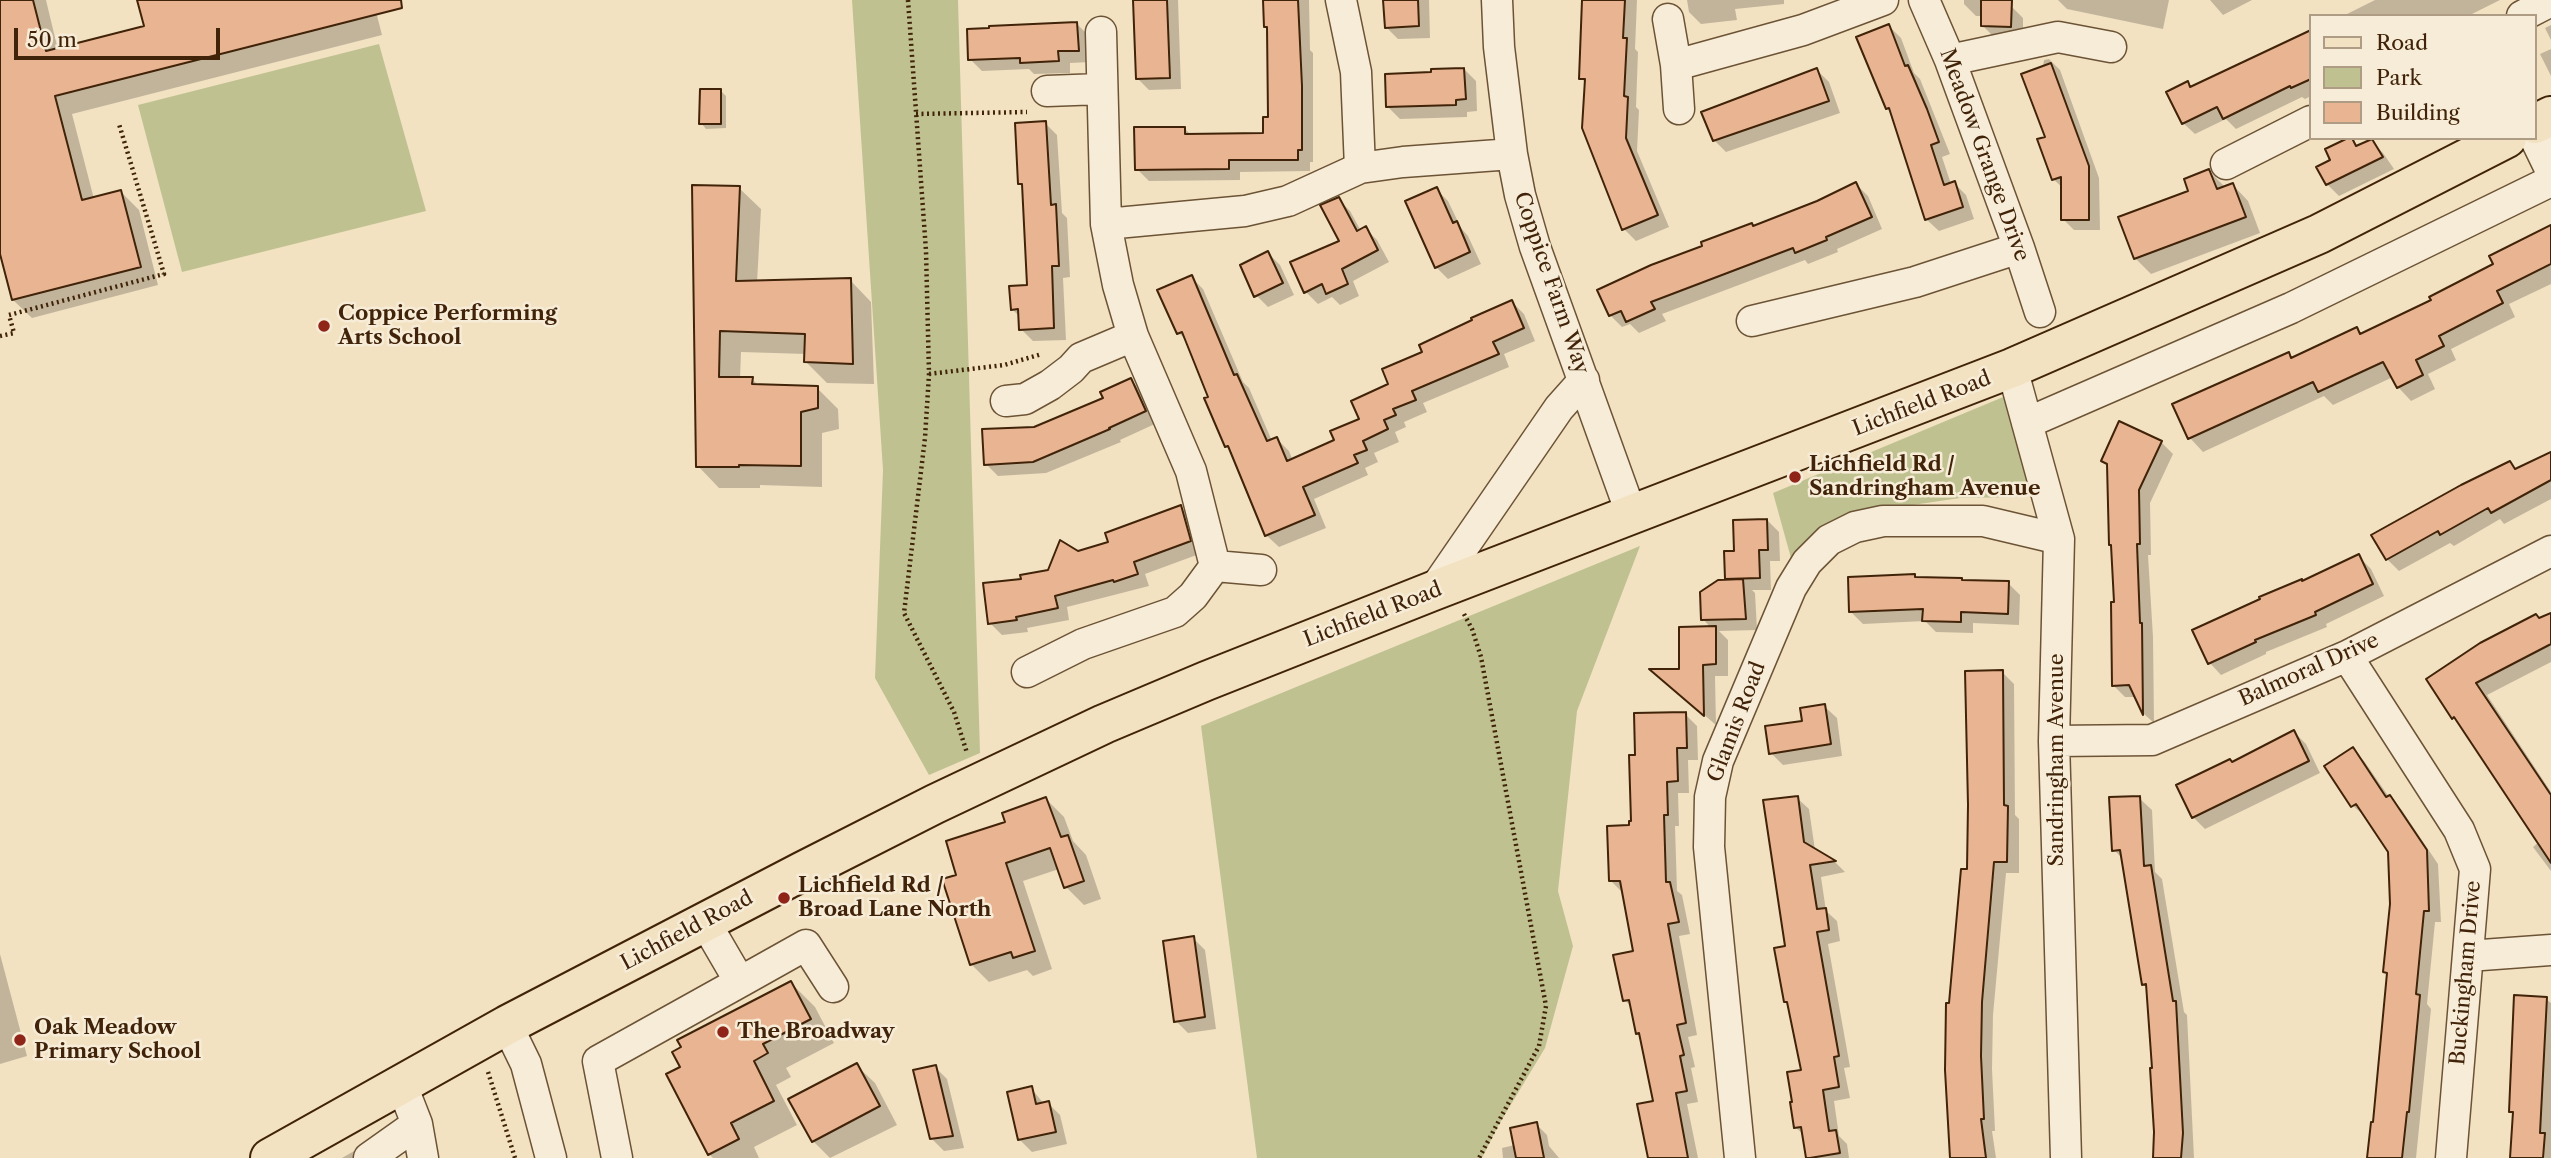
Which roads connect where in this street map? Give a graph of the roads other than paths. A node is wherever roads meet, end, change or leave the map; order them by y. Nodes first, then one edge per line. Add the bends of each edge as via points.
1 (1341, 0) edge
2 (1497, 0) edge
3 (1883, 0) edge
4 (1924, 0) edge
5 (2551, 1) edge
6 (2526, 14) edge
7 (1668, 19) dead end
8 (1101, 32) dead end
9 (2111, 47) dead end
10 (1950, 60) junction
11 (1676, 65) junction
12 (1101, 89) junction
13 (1047, 91) road end
14 (1679, 109) dead end
15 (2310, 122) edge
16 (2503, 140) edge
17 (2536, 140) edge
18 (1512, 153) junction
19 (2226, 164) dead end
20 (1360, 168) junction
21 (2551, 171) edge
22 (2551, 181) edge
23 (1106, 224) junction
24 (2019, 248) junction
25 (2040, 312) dead end
26 (1752, 321) dead end
27 (1133, 336) junction
28 (2012, 368) junction
29 (1584, 380) junction
30 (1006, 401) dead end
31 (2027, 423) junction
32 (1632, 516) junction
33 (2059, 539) junction
34 (2551, 551) edge
35 (1216, 566) junction
36 (1261, 570) dead end
37 (1441, 588) junction
38 (2347, 656) junction
39 (1027, 672) dead end
40 (2054, 741) junction
41 (705, 922) junction
42 (2551, 950) edge
43 (2468, 956) junction
44 (740, 982) junction
45 (833, 987) dead end
46 (493, 1033) junction
47 (401, 1083) junction
48 (417, 1124) junction
49 (270, 1158) edge
50 (369, 1158) edge
51 (423, 1158) edge
52 (551, 1158) edge
53 (617, 1158) edge
54 (1740, 1158) edge
55 (2066, 1158) edge
56 (2451, 1158) edge

1 - 20 street via 1356,72
2 - 18 street, Coppice Farm Way
3 - 11 street via 1803,30
4 - 10 street, Meadow Grange Drive
5 - 6 street
7 - 11 street
8 - 12 street
9 - 10 street via 2057,37
10 - 24 street, Meadow Grange Drive
11 - 14 street
12 - 13 street
12 - 23 street
15 - 19 street
16 - 28 main road, Lichfield Road via 2319,233
17 - 21 street
18 - 20 street
18 - 29 street, Coppice Farm Way via 1535,247
20 - 23 street via 1288,201 1245,211
22 - 31 street via 2291,308
23 - 27 street
24 - 25 street, Meadow Grange Drive
24 - 26 street via 1915,282
27 - 30 street via 1082,358 1025,399
27 - 35 street via 1191,471
28 - 31 street, Sandringham Avenue
28 - 32 main road, Lichfield Road
29 - 32 street, Coppice Farm Way
29 - 37 street via 1559,408
31 - 33 street, Sandringham Avenue
32 - 37 main road, Lichfield Road
33 - 40 street, Sandringham Avenue
33 - 54 street, Glamis Road via 1983,521 1883,521 1829,540 1807,562 1791,588 1718,761 1710,797 1709,847
34 - 38 street, Balmoral Drive
35 - 36 street
35 - 39 street via 1194,596 1175,612 1083,644
37 - 41 main road, Lichfield Road via 1104,724
38 - 40 street, Balmoral Drive via 2152,740
38 - 43 street, Buckingham Drive via 2459,830 2474,869
40 - 55 street, Sandringham Avenue
41 - 44 street
41 - 46 main road, Lichfield Road
42 - 43 street
43 - 56 street, Buckingham Drive
44 - 45 street via 806,946
44 - 53 street via 598,1061
46 - 47 main road, Lichfield Road
46 - 52 street via 526,1064
47 - 48 street
47 - 49 main road, Lichfield Road
48 - 50 street
48 - 51 street

